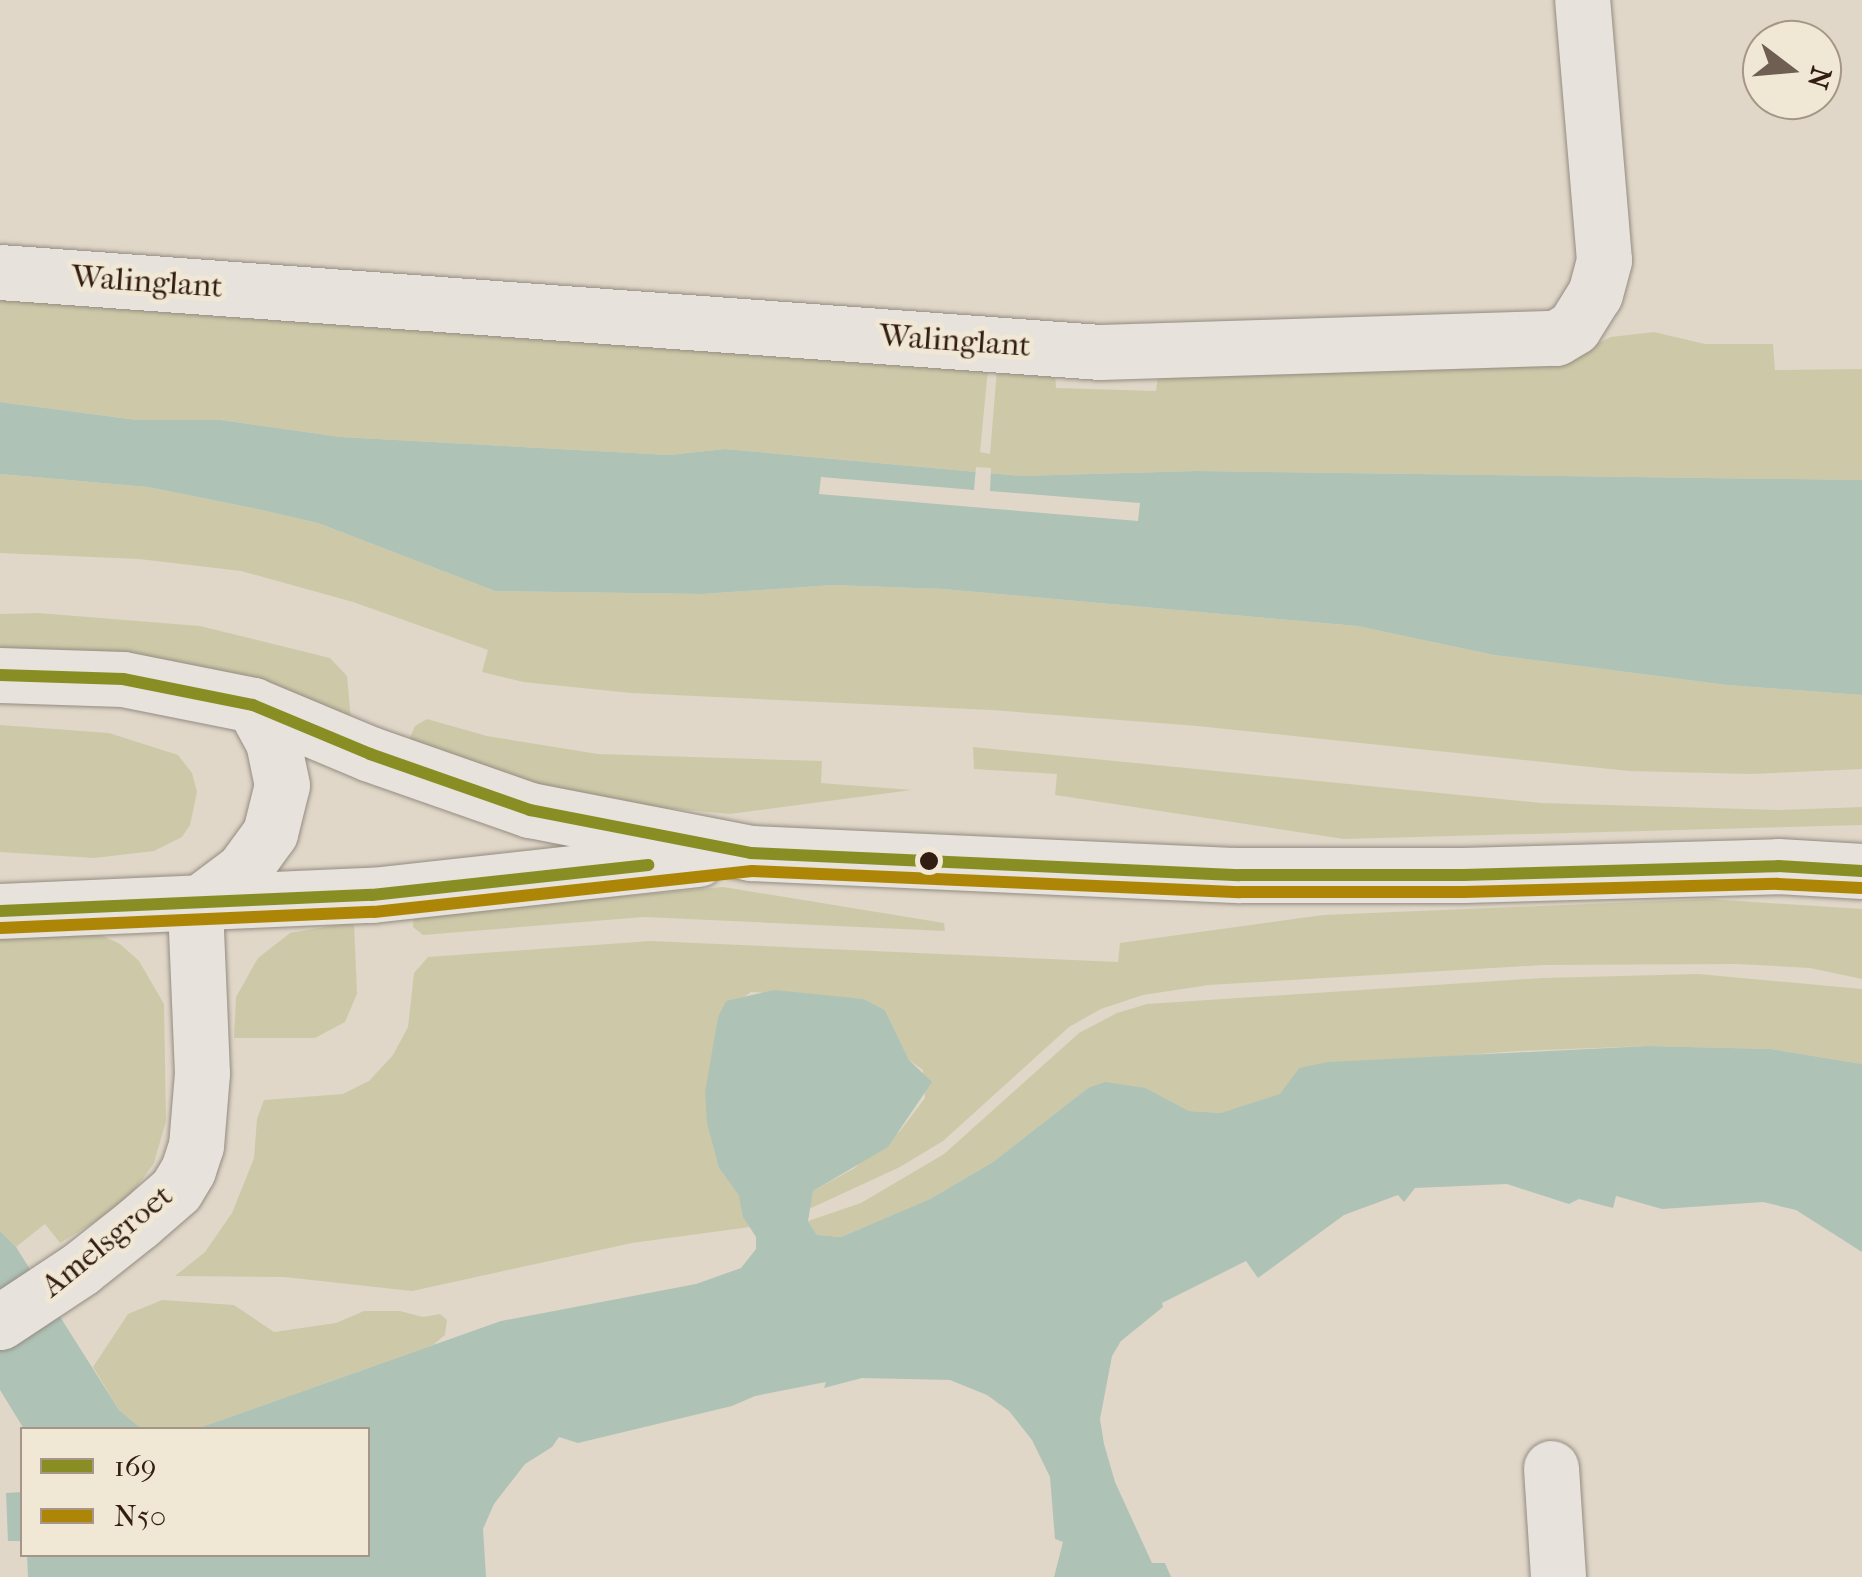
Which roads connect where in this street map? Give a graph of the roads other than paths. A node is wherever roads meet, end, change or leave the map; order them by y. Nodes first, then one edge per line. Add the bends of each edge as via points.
1 (1582, 0) edge
2 (0, 272) edge
3 (0, 675) edge
4 (253, 705) junction
5 (751, 854) junction
6 (1862, 872) edge
7 (196, 906) junction
8 (0, 911) edge
9 (0, 1322) edge
10 (1551, 1468) dead end
11 (1558, 1577) edge

1 - 2 street, Walinglant via 1604,260 1590,303 1574,327 1556,338 1100,352
3 - 4 street via 123,679
4 - 5 street via 530,810
4 - 7 street via 274,742 282,785 278,814 243,870
5 - 6 street via 1240,875 1778,866
5 - 7 street via 372,895
7 - 8 street
7 - 9 street, Amelsgroet via 202,1072 196,1146 176,1190 80,1269
10 - 11 street

